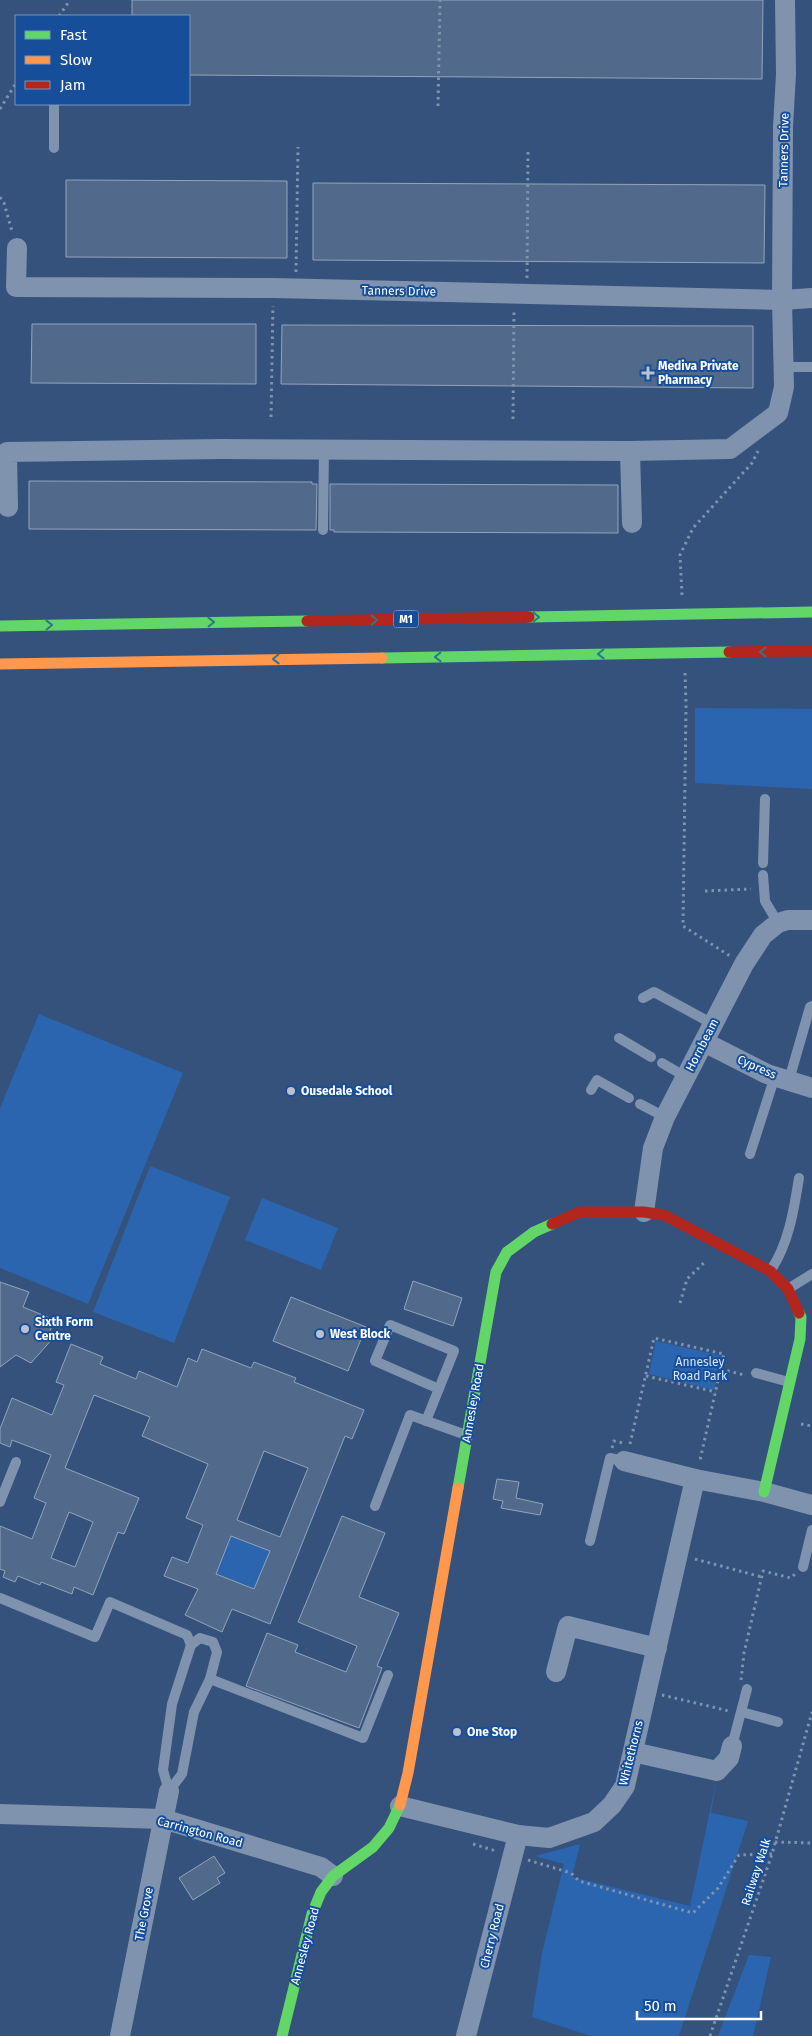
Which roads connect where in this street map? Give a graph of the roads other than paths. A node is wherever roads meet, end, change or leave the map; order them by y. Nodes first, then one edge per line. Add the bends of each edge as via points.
1 (786, 0) edge
2 (54, 105) edge
3 (54, 148) dead end
4 (17, 248) road end
5 (8, 287) edge
6 (812, 298) edge
7 (782, 300) junction
8 (784, 367) junction
9 (812, 367) edge
10 (324, 449) junction
11 (630, 451) junction
12 (8, 508) dead end
13 (632, 523) dead end
14 (323, 530) dead end
15 (812, 612) edge
16 (0, 626) edge
17 (812, 651) edge
18 (0, 664) edge
19 (765, 799) dead end
20 (763, 864) dead end
21 (763, 875) dead end
22 (812, 920) edge
23 (778, 924) junction
24 (643, 998) dead end
25 (812, 1006) edge
26 (708, 1033) junction
27 (619, 1038) dead end
28 (652, 1058) dead end
29 (662, 1063) dead end
30 (686, 1077) junction
31 (782, 1078) junction
32 (812, 1088) edge
33 (591, 1090) dead end
34 (629, 1098) dead end
35 (640, 1104) dead end
36 (666, 1116) junction
37 (750, 1154) dead end
38 (799, 1178) dead end
39 (644, 1212) junction
40 (770, 1271) junction
41 (812, 1274) edge
42 (788, 1290) junction
43 (800, 1339) junction
44 (812, 1342) edge
45 (756, 1373) road end
46 (790, 1382) junction
47 (439, 1389) junction
48 (426, 1422) junction
49 (467, 1436) junction
50 (627, 1453) joint
51 (16, 1462) dead end
52 (698, 1470) junction
53 (764, 1492) junction
54 (0, 1502) edge
55 (812, 1505) edge
56 (375, 1506) dead end
57 (812, 1530) edge
58 (590, 1541) dead end
59 (802, 1567) road end
60 (0, 1598) edge
61 (191, 1645) junction
62 (657, 1648) junction
63 (556, 1672) dead end
64 (388, 1676) dead end
65 (210, 1679) junction
66 (744, 1686) road end
67 (742, 1713) junction
68 (778, 1722) dead end
69 (732, 1746) joint
70 (633, 1752) junction
71 (168, 1791) junction
72 (400, 1806) junction
73 (0, 1814) edge
74 (163, 1819) junction
75 (518, 1835) junction
76 (333, 1876) junction
77 (120, 2036) edge
78 (282, 2036) edge
79 (466, 2036) edge

1 - 7 street, Tanners Drive
2 - 3 lane
4 - 5 street, Tanners Drive
5 - 7 street, Tanners Drive via 273,288
6 - 7 street, Tanners Drive
7 - 8 street, Tanners Drive
8 - 9 lane
8 - 11 street, Tanners Drive via 784,387 778,413 730,449
10 - 11 street, Tanners Drive
10 - 12 street, Tanners Drive via 7,452
10 - 14 lane
11 - 13 street
16 -> 15 main road, M1
17 -> 18 main road
19 - 20 lane
21 - 23 lane via 765,901
22 - 23 street via 788,920
23 - 26 street, Hornbeam via 763,935 744,964
24 - 26 lane via 654,992
25 - 31 lane
26 - 30 street, Hornbeam
26 - 31 street, Cypress via 767,1074
27 - 28 lane
29 - 30 lane
30 - 36 street, Hornbeam
31 - 32 street, Cypress
31 - 37 lane
33 - 34 lane via 597,1080
35 - 36 lane
36 - 39 street, Hornbeam via 653,1148
38 - 40 lane via 780,1256
39 - 40 main road, Annesley Road via 664,1215
39 - 49 main road, Annesley Road via 580,1212 534,1232 507,1252 496,1272
40 - 42 main road, Annesley Road
41 - 42 lane
42 - 43 main road, Annesley Road via 801,1317
43 - 44 lane
43 - 46 main road, Annesley Road
45 - 46 lane
46 - 53 main road, Annesley Road
47 - 47 lane via 454,1351 390,1325 375,1361
47 - 48 lane
48 - 49 lane
48 - 56 lane via 410,1415
49 - 72 main road, Annesley Road
50 - 52 street
50 - 58 lane via 610,1458
51 - 54 lane
52 - 53 street
52 - 62 street, Whitethorns
53 - 55 street
57 - 59 lane
60 - 61 lane via 95,1637 110,1602 187,1634
61 - 65 lane via 200,1638 213,1642 217,1652
61 - 71 lane via 172,1704 163,1770
62 - 63 street via 568,1626
62 - 70 street, Whitethorns
64 - 65 lane via 363,1738
65 - 71 lane via 194,1712 182,1774
66 - 67 lane
67 - 68 lane
67 - 69 lane
69 - 70 street via 729,1758 717,1771
70 - 75 street, Whitethorns via 625,1786 612,1805 594,1822 549,1838
71 - 74 street, The Grove
72 - 75 street, Whitethorns
72 - 76 main road, Annesley Road via 390,1828 373,1847
73 - 74 street, Carrington Road
74 - 76 street, Carrington Road via 321,1867
74 - 77 street, The Grove
75 - 79 street, Cherry Road
76 - 78 main road, Annesley Road via 321,1892 312,1914

